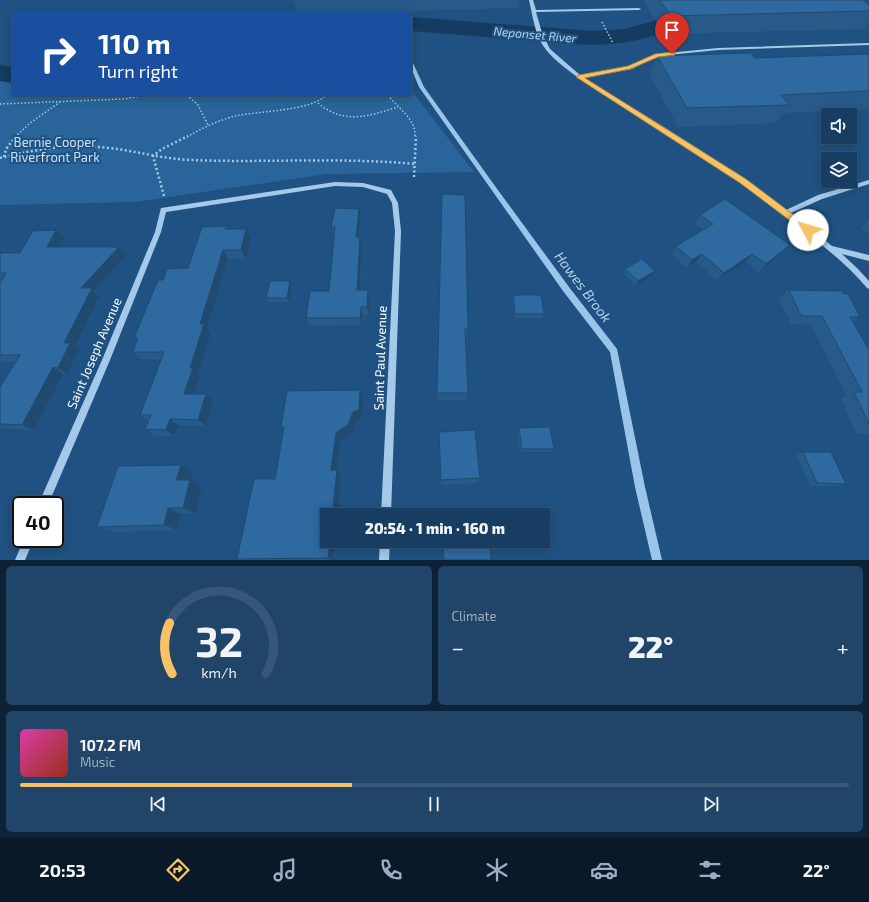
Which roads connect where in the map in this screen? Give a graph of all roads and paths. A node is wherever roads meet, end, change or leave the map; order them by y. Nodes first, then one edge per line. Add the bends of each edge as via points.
1 (531, 0) edge
2 (639, 9) dead end
3 (534, 11) junction
4 (601, 19) dead end
5 (613, 43) dead end
6 (869, 44) edge
7 (688, 53) junction
8 (708, 56) edge
9 (579, 77) junction
10 (139, 96) edge
11 (188, 96) edge
12 (325, 96) edge
13 (389, 96) edge
14 (60, 102) junction
15 (318, 103) junction
16 (0, 104) edge
17 (398, 107) junction
18 (208, 125) junction
19 (5, 156) junction
20 (153, 156) junction
21 (0, 158) edge
22 (415, 164) junction
23 (414, 178) dead end
24 (869, 182) edge
25 (163, 210) junction
26 (786, 212) junction
27 (830, 248) junction
28 (869, 258) edge
29 (869, 286) edge
30 (47, 496) edge
31 (386, 508) edge
32 (25, 548) edge
33 (385, 548) edge
34 (20, 560) edge
35 (384, 560) edge

1 - 3 street
2 - 3 street
3 - 9 street via 548,50
4 - 5 path
6 - 7 street via 718,49
7 - 8 street
7 - 9 street via 657,56 630,68
9 - 26 street via 743,181
10 - 14 path
11 - 18 path via 198,105
12 - 15 path
13 - 17 path
14 - 16 path
14 - 19 path via 12,140 5,150
15 - 17 path via 339,116 352,118
15 - 18 path via 252,112
17 - 22 path via 410,118 416,129
18 - 20 path via 160,149
19 - 20 path via 78,146 119,148
19 - 21 path
20 - 22 path via 235,161 348,159
20 - 25 path via 164,191
22 - 23 path
24 - 26 street via 820,197
25 - 30 street, Saint Joseph Avenue via 158,232
25 - 31 street, Saint Paul Avenue via 335,184 363,185 389,192 395,203 398,231
26 - 27 street
27 - 28 street
27 - 29 street
32 - 34 street
33 - 35 street

